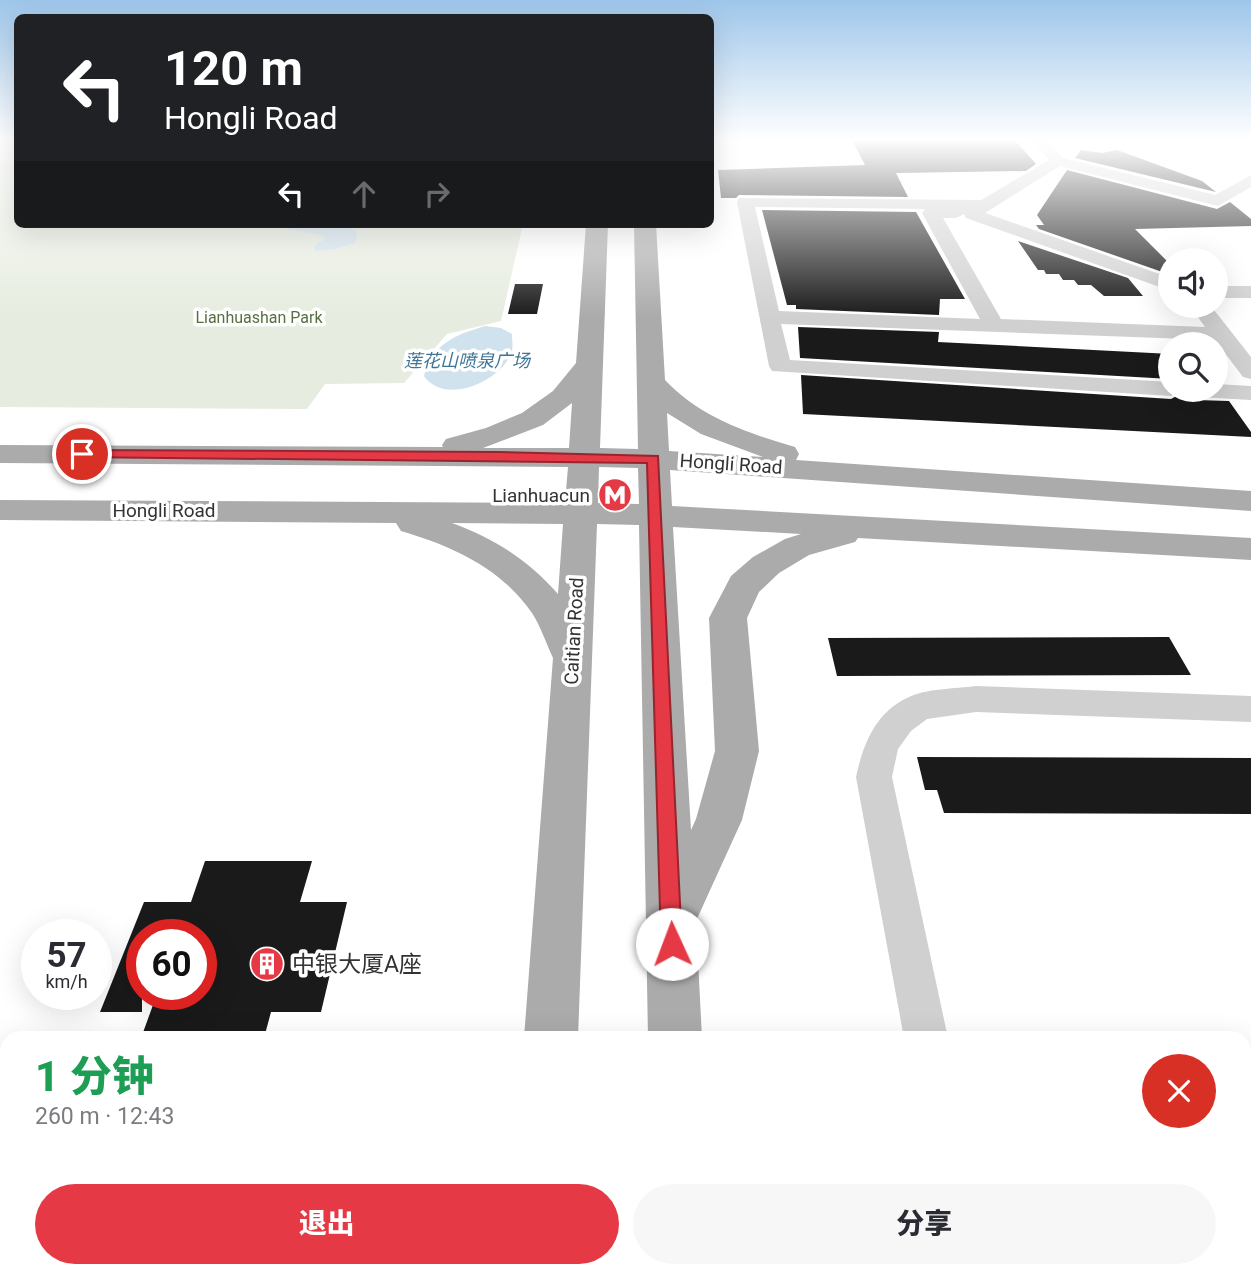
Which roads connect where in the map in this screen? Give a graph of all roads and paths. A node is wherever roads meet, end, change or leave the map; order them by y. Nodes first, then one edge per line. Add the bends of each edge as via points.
1 (997, 198) edge
2 (1203, 198) edge
3 (1223, 198) edge
4 (978, 209) junction
5 (597, 228) edge
6 (645, 228) edge
7 (1158, 280) edge
8 (1228, 292) edge
9 (1251, 292) edge
10 (770, 317) junction
11 (1209, 318) edge
12 (993, 324) junction
13 (1176, 332) edge
14 (1220, 332) edge
15 (1228, 342) edge
16 (589, 365) junction
17 (1251, 372) edge
18 (651, 382) junction
19 (1158, 388) edge
20 (1228, 392) edge
21 (1251, 393) edge
22 (0, 454) edge
23 (136, 454) junction
24 (380, 455) junction
25 (583, 457) junction
26 (654, 459) junction
27 (910, 477) junction
28 (1238, 501) edge
29 (0, 510) edge
30 (101, 510) junction
31 (328, 511) junction
32 (580, 512) junction
33 (656, 515) junction
34 (946, 531) junction
35 (1251, 546) edge
36 (572, 658) junction
37 (1251, 709) edge
38 (671, 921) junction
39 (551, 1031) edge
40 (675, 1031) edge
41 (925, 1031) edge

1 - 4 street
2 - 3 street
4 - 7 street
4 - 10 street via 745,202
4 - 12 street via 931,212
5 - 16 main road, Caitian Road
6 - 18 main road
8 - 9 street
10 - 12 street
10 - 19 street via 780,366
11 - 14 street
12 - 13 street
15 - 17 street
16 - 24 main road via 576,386 553,408 526,422 453,446
16 - 25 main road, Caitian Road
18 - 26 main road
18 - 27 main road via 690,415 745,441 821,463
20 - 21 street
22 - 23 main road, Hongli Road
23 - 24 main road, Hongli Road
23 - 30 main road
24 - 25 main road, Hongli Road
25 - 26 main road, Hongli Road
25 - 32 main road, Caitian Road
26 - 27 main road, Hongli Road
26 - 33 main road
27 - 28 main road, Hongli Road
28 - 35 main road
29 - 30 main road, Hongli Road
30 - 31 main road, Hongli Road
31 - 32 main road, Hongli Road
31 - 36 main road via 415,523 482,547 533,590 559,628
32 - 33 main road, Hongli Road
32 - 36 main road, Caitian Road
33 - 34 main road, Hongli Road
33 - 38 main road
34 - 35 main road, Hongli Road
34 - 38 main road via 846,533 797,547 744,585 728,618 737,751 719,820
36 - 39 main road, Caitian Road
37 - 41 street via 976,699 918,707 899,722 881,745 874,777
38 - 40 main road

